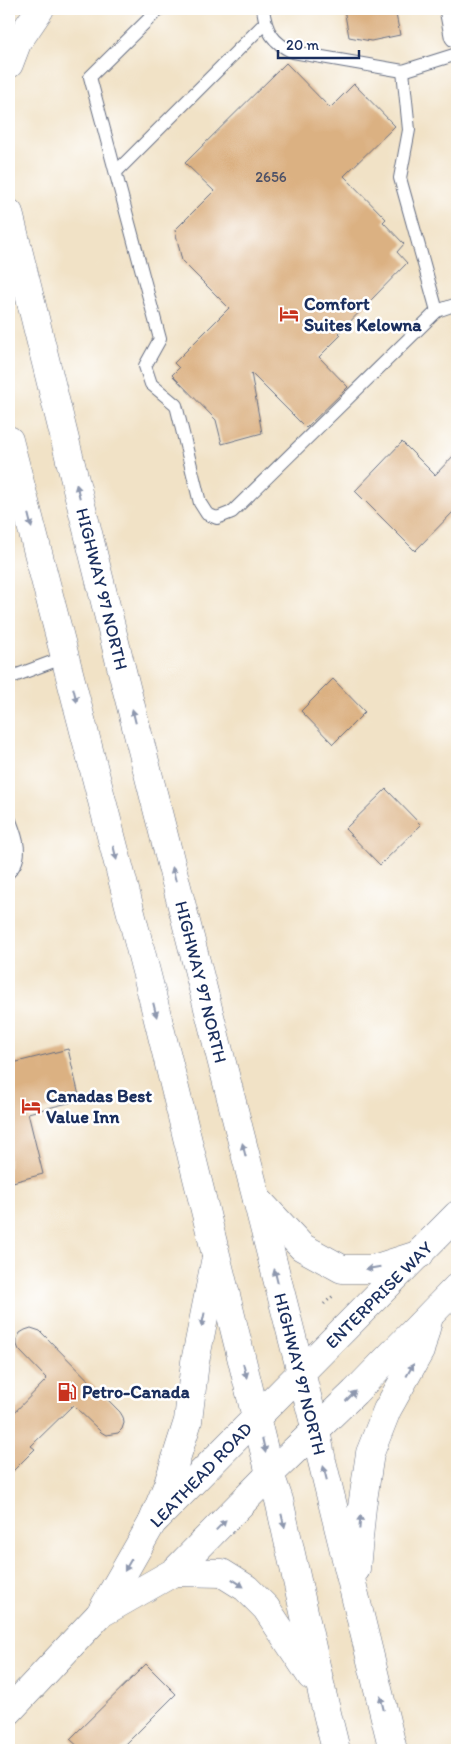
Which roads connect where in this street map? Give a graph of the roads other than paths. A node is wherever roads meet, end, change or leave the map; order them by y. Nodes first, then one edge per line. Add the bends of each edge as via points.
1 (40, 9) edge
2 (159, 9) edge
3 (263, 9) edge
4 (452, 9) edge
5 (266, 23) junction
6 (457, 36) edge
7 (457, 54) edge
8 (9, 64) edge
9 (403, 71) junction
10 (116, 172) junction
11 (9, 213) edge
12 (457, 304) edge
13 (437, 311) junction
14 (9, 440) edge
15 (65, 657) junction
16 (9, 678) edge
17 (9, 818) edge
18 (9, 872) edge
19 (256, 1197) junction
20 (457, 1215) edge
21 (420, 1254) junction
22 (216, 1255) junction
23 (457, 1287) edge
24 (429, 1317) junction
25 (301, 1374) junction
26 (257, 1417) junction
27 (316, 1431) junction
28 (270, 1474) junction
29 (152, 1523) junction
30 (174, 1572) junction
31 (354, 1588) junction
32 (100, 1614) junction
33 (323, 1697) junction
34 (9, 1711) edge
35 (336, 1750) edge
36 (393, 1750) edge

1 - 8 main road via 17,43
2 - 10 lane via 90,78
3 - 5 lane
4 - 6 street
5 - 9 lane via 272,38 293,52
5 - 10 lane
7 - 9 lane
9 - 13 lane via 409,130 400,178
10 - 13 lane via 160,340 145,366 151,384 176,405 200,503 207,514 217,518 232,512
19 -> 11 main road, HIGHWAY 97 NORTH
12 - 13 lane
14 -> 15 main road
15 - 16 lane
15 -> 22 main road
17 - 18 lane via 18,840 19,853
21 -> 19 main road via 373,1269 342,1269 302,1247
25 -> 19 main road, HIGHWAY 97 NORTH
20 - 21 main road, ENTERPRISE WAY
21 - 25 main road, ENTERPRISE WAY
22 -> 26 main road
22 -> 29 main road via 195,1362 188,1421
23 - 24 main road
27 -> 24 main road
31 -> 24 main road via 370,1453 387,1410 420,1351
25 - 26 main road, LEATHEAD ROAD
25 - 27 main road, HIGHWAY 97 NORTH
26 -> 28 main road
26 - 29 main road, LEATHEAD ROAD
27 - 28 main road
31 -> 27 main road, HIGHWAY 97 NORTH
30 -> 28 main road, LEATHEAD ROAD
28 -> 33 main road via 279,1500
29 -> 32 main road, LEATHEAD ROAD
30 - 32 main road, LEATHEAD ROAD
30 -> 33 main road via 222,1573 246,1588 266,1608
36 -> 31 main road, HIGHWAY 97 NORTH
32 - 34 main road, LEATHEAD ROAD
33 - 35 main road

